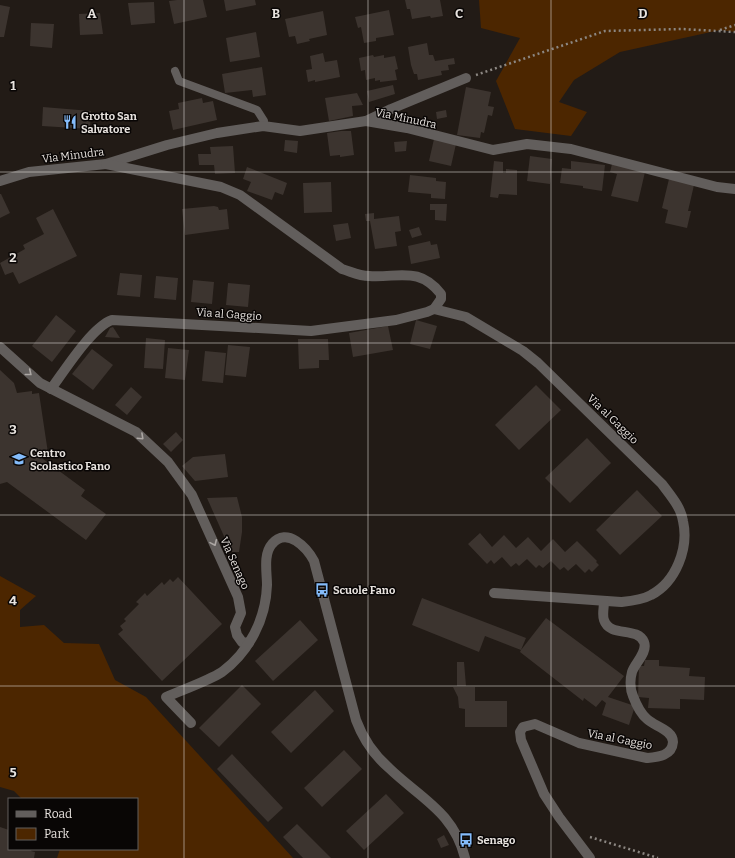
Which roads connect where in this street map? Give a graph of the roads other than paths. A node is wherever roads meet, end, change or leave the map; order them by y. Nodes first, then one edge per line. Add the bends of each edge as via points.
1 (175, 71) dead end
2 (466, 78) road end
3 (366, 122) junction
4 (263, 126) junction
5 (106, 164) junction
6 (0, 181) edge
7 (735, 190) edge
8 (434, 309) junction
9 (0, 347) edge
10 (51, 389) junction
11 (494, 593) dead end
12 (604, 602) junction
13 (249, 644) junction
14 (191, 723) dead end
15 (465, 858) edge
16 (590, 858) edge

1 - 4 lane via 179,81 257,110 264,121
2 - 3 street
3 - 4 street, Via Minudra via 300,131
3 - 7 street, Via Minudra via 407,128 493,150 527,144 571,149
4 - 5 street, Via Minudra via 217,133
5 - 6 street, Via Minudra via 29,172
5 - 8 street via 221,187 240,195 342,269 358,275 371,276 409,274 435,286 441,294 441,299
8 - 10 street, Via al Gaggio via 396,320 311,330 112,320 97,330
8 - 12 street, Via al Gaggio via 466,317 523,351 538,363 662,484 675,502 683,520 685,538 683,553 676,569 666,583 651,595 636,601
9 -> 10 street, Via Senago via 24,370
10 -> 13 street, Via Senago via 136,432 168,462 192,495 238,597 241,613 235,627 242,642
11 - 12 street, Via al Gaggio
12 - 16 street, Via al Gaggio via 603,619 607,626 612,630 635,634 645,643 632,672 633,696 647,720 670,734 672,748 659,757 647,758 579,743 535,724 523,727 520,732 544,794
13 - 14 street via 221,672 166,697
13 - 15 street, Via Senago via 261,620 266,592 267,553 278,539 286,537 294,540 309,552 314,561 360,732 373,752 388,768 434,805 460,841

